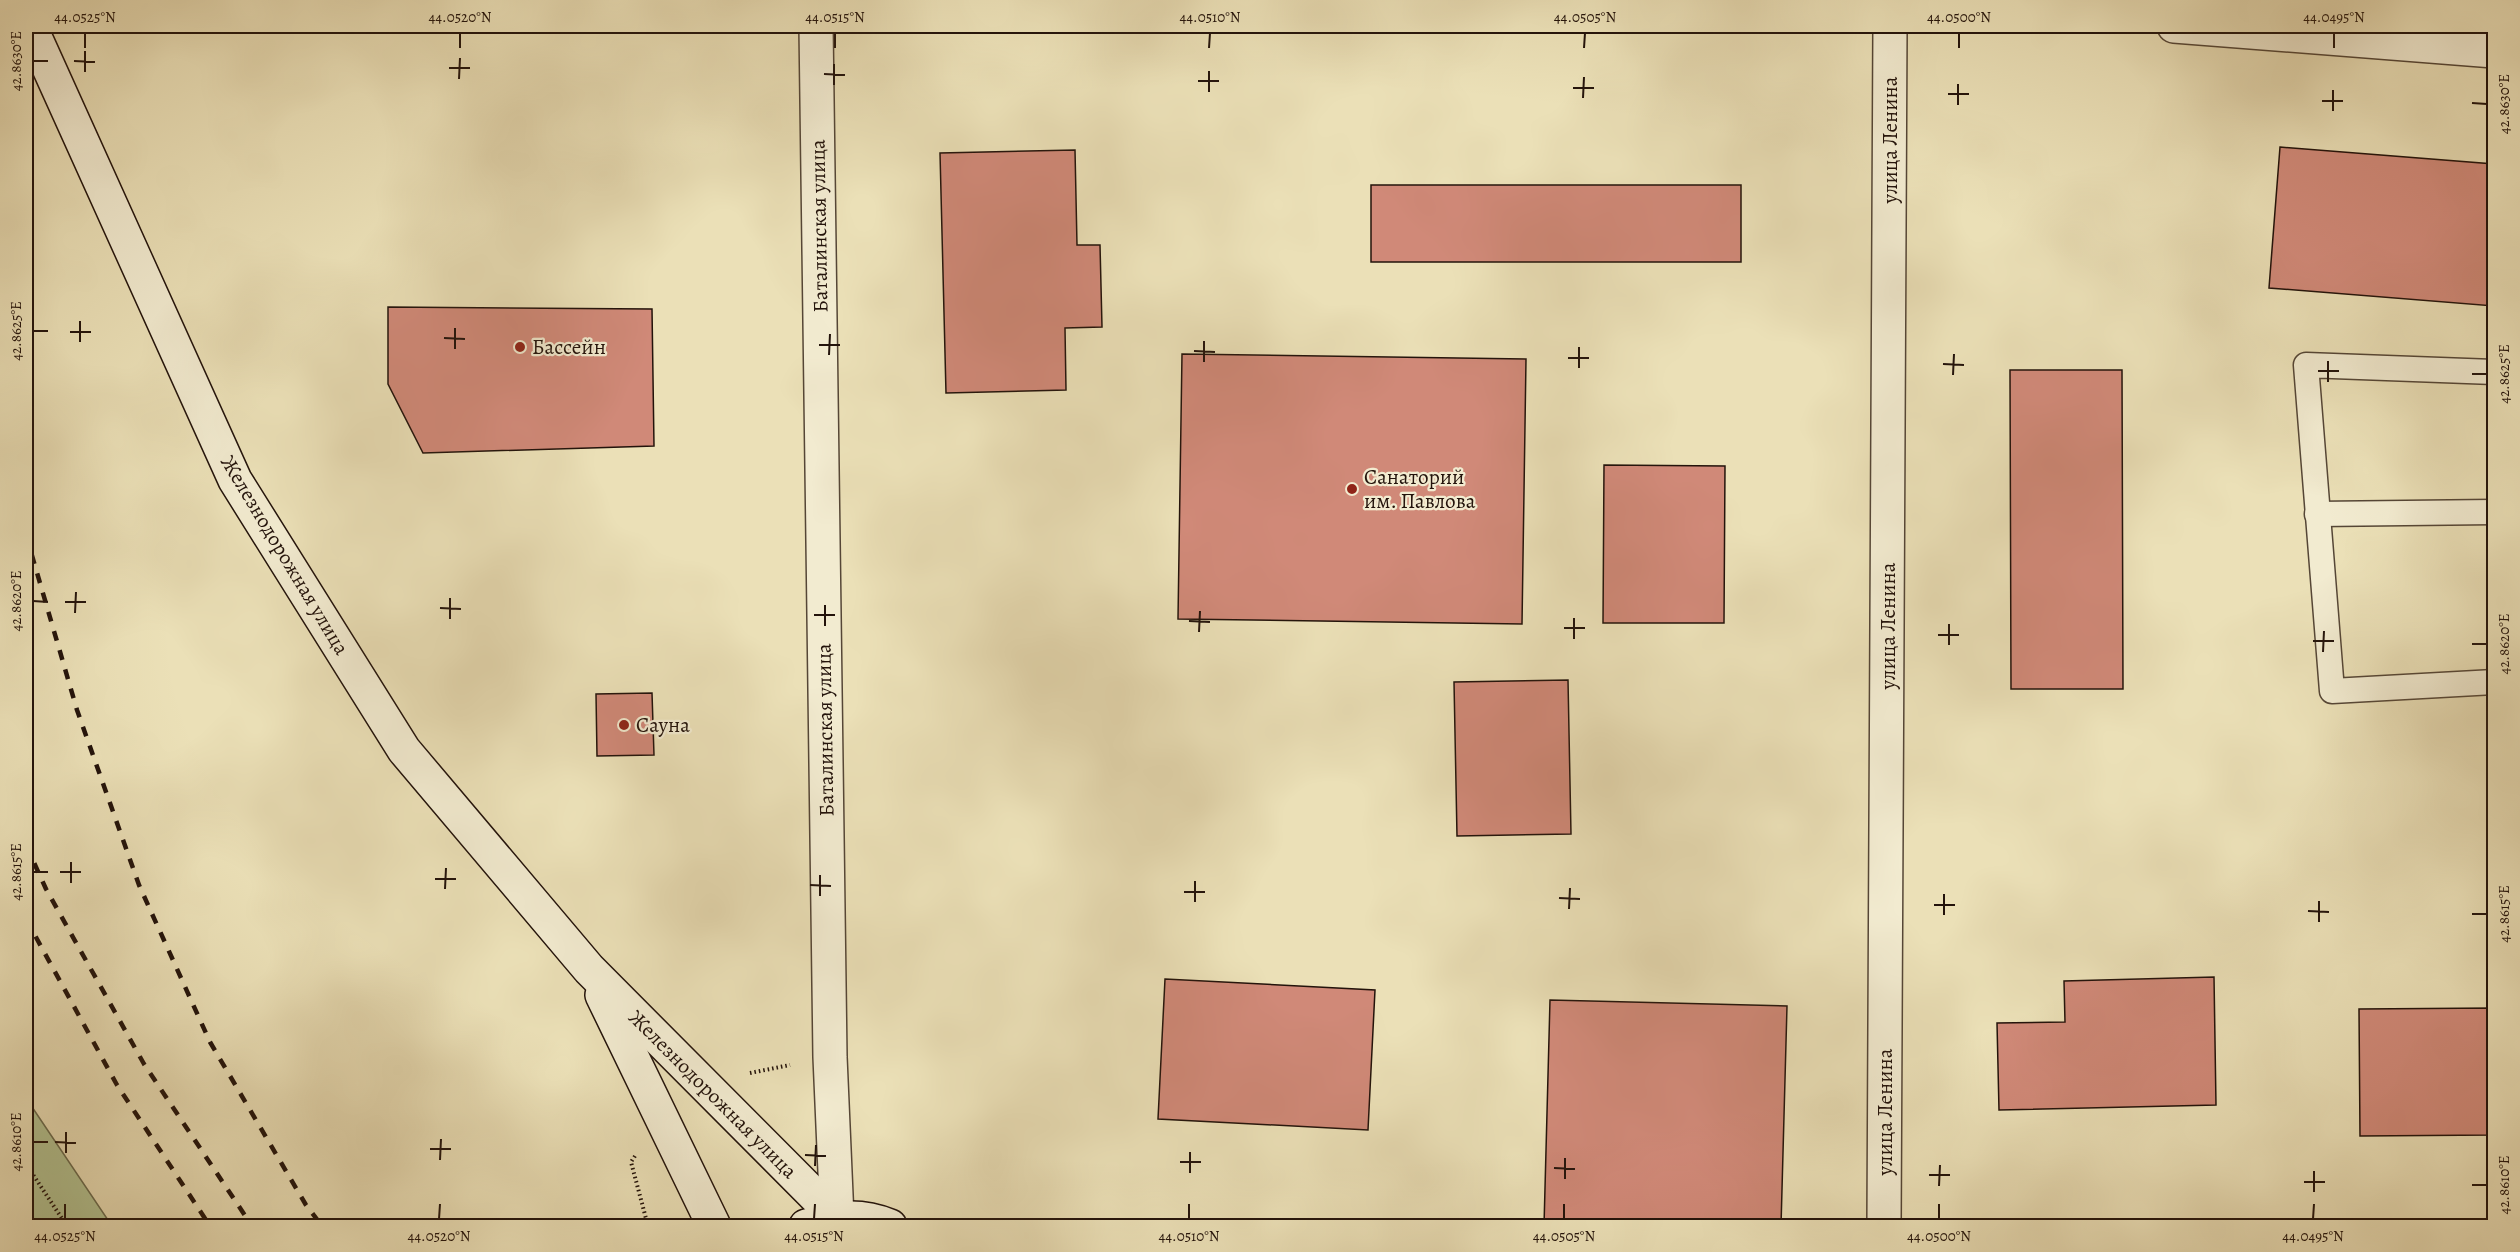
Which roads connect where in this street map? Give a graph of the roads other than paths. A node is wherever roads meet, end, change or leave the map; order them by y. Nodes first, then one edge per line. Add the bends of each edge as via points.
1 (30, 26) edge
2 (816, 26) edge
3 (1890, 26) edge
4 (2174, 26) edge
5 (2494, 51) edge
6 (2494, 372) edge
7 (2494, 512) edge
8 (2318, 514) junction
9 (2494, 682) edge
10 (589, 969) junction
11 (821, 1222) edge
12 (714, 1227) edge
13 (890, 1227) edge
14 (1884, 1227) edge

1 - 10 street, Железнодорожная улица via 235,480 404,750
2 - 11 street, Баталинская улица via 830,1058
3 - 14 street, улица Ленина
4 - 5 street
6 - 8 lane via 2306,365
7 - 8 lane
8 - 9 lane via 2332,691
10 - 11 street, Железнодорожная улица
10 - 12 street, Железнодорожная улица
11 - 13 street via 871,1219

